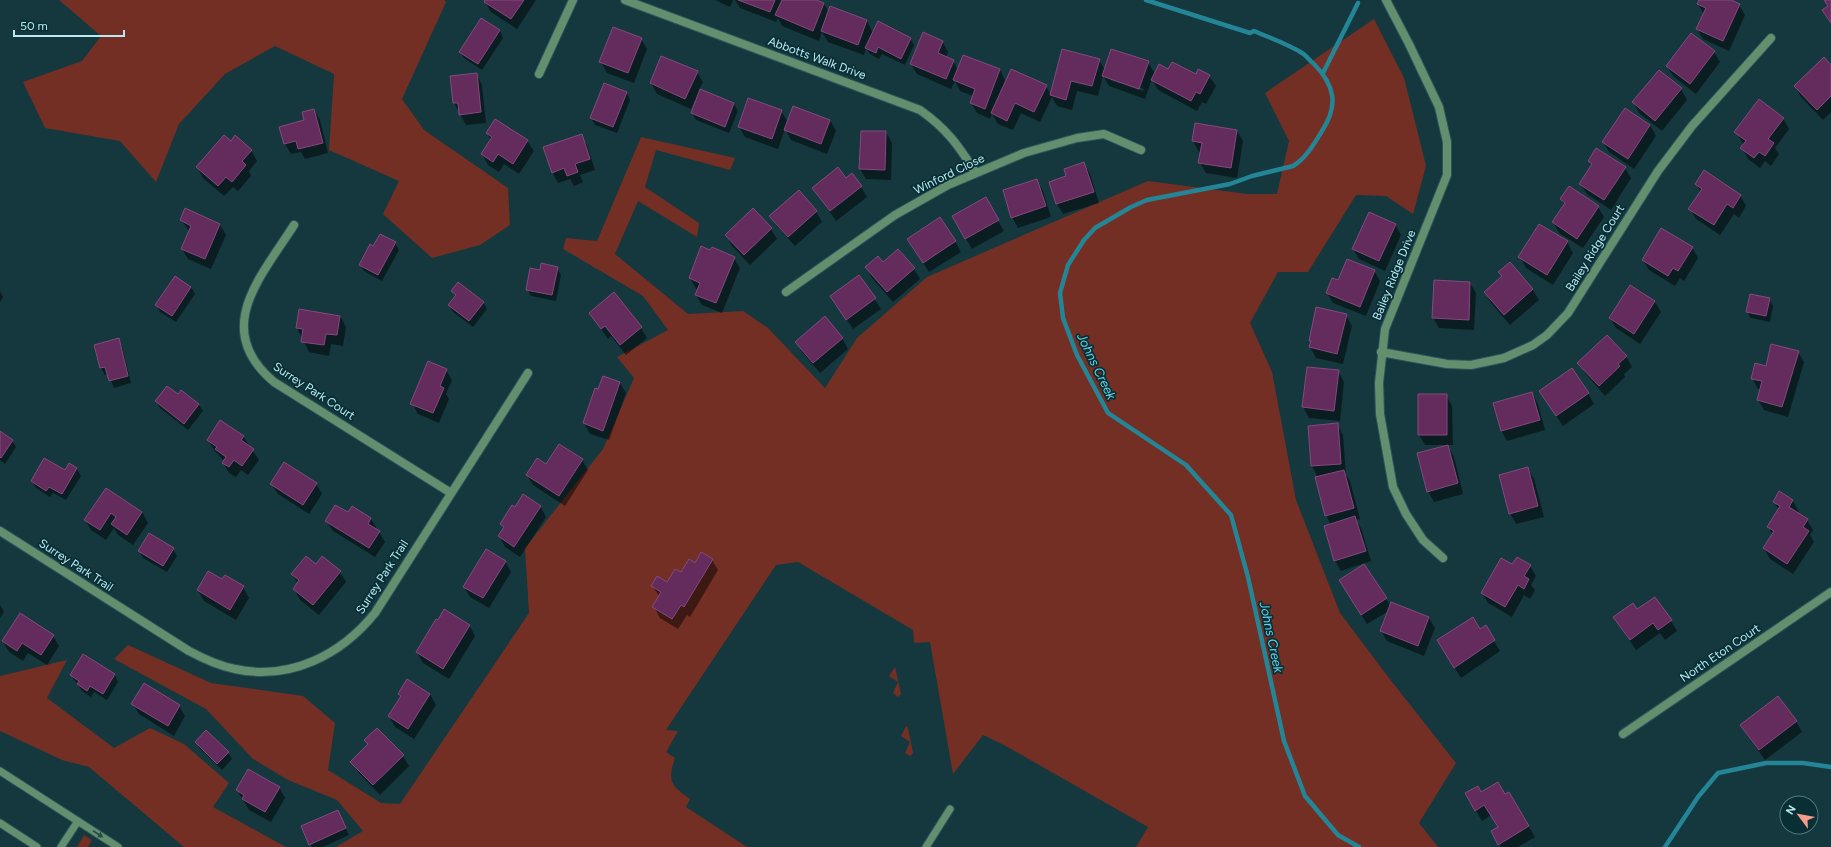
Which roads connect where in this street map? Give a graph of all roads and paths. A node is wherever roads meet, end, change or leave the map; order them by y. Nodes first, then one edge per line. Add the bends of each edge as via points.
1 (573, 0) edge
2 (625, 0) edge
3 (1386, 0) edge
4 (1771, 38) dead end
5 (539, 74) dead end
6 (1142, 150) dead end
7 (976, 173) junction
8 (294, 225) dead end
9 (786, 292) dead end
10 (1382, 352) junction
11 (528, 372) dead end
12 (451, 493) junction
13 (0, 531) edge
14 (1443, 558) dead end
15 (1831, 592) edge
16 (1624, 734) dead end
17 (0, 771) edge
18 (950, 810) dead end
19 (78, 821) junction
20 (0, 823) edge
21 (38, 847) edge
22 (61, 847) edge
23 (118, 847) edge
24 (926, 847) edge

1 - 5 street
2 - 7 street, Abbotts Walk Drive via 920,110 939,123 955,140
3 - 10 street, Bailey Ridge Drive via 1438,107 1447,142 1447,175 1385,330
4 - 10 street, Bailey Ridge Court via 1692,126 1658,171 1568,313 1547,335 1533,345 1504,358 1471,365 1447,364
6 - 7 street, Winford Close via 1104,134 1077,138 1024,153
7 - 9 street, Winford Close via 948,185 895,215
8 - 12 street, Surrey Park Court via 247,303 244,332 253,359 274,382
10 - 14 street, Bailey Ridge Drive via 1378,383 1380,414 1393,487 1423,540
11 - 12 street, Surrey Park Trail
12 - 13 street, Surrey Park Trail via 363,628 349,641 325,656 296,668 267,672 236,670 189,652
15 - 16 street, North Eton Court
17 - 19 lane
18 - 24 lane
19 - 22 lane
19 -> 23 lane
20 - 21 lane

